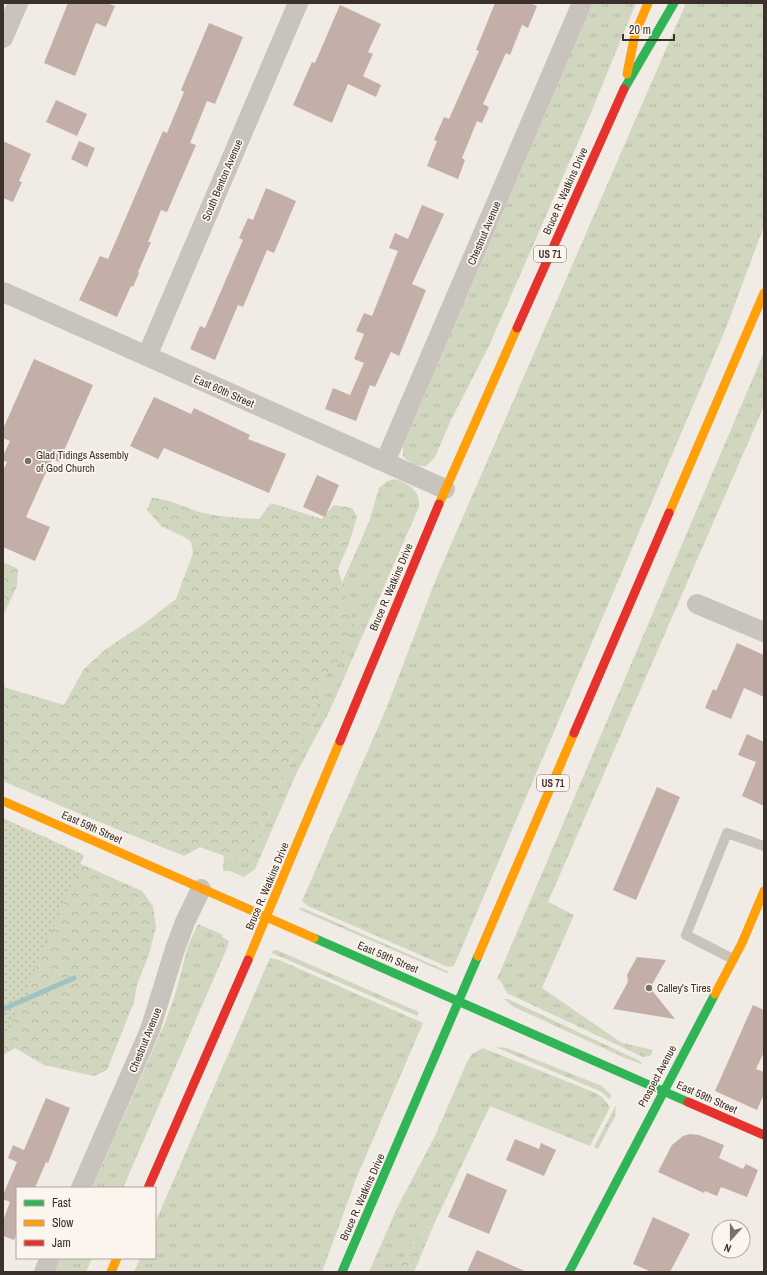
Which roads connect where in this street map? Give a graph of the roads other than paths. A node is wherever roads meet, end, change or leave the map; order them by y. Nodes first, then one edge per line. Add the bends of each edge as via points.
1 (18, 3) edge
2 (298, 3) edge
3 (582, 3) edge
4 (648, 3) edge
5 (674, 3) edge
6 (3, 38) edge
7 (623, 91) junction
8 (3, 292) edge
9 (764, 293) edge
10 (147, 356) junction
11 (385, 462) junction
12 (445, 489) junction
13 (697, 604) dead end
14 (764, 632) edge
15 (3, 801) edge
16 (764, 846) edge
17 (201, 888) junction
18 (764, 891) edge
19 (267, 917) junction
20 (733, 959) junction
21 (460, 1001) junction
22 (663, 1090) junction
23 (764, 1135) edge
24 (81, 1187) edge
25 (148, 1187) edge
26 (50, 1259) edge
27 (118, 1259) edge
28 (44, 1272) edge
29 (111, 1272) edge
30 (342, 1272) edge
31 (569, 1272) edge

1 - 6 street
2 - 10 street, South Benton Avenue
3 - 11 street, Chestnut Avenue
4 - 7 main road via 636,34
5 - 7 main road, Bruce R. Watkins Drive / US 71
7 - 12 main road, Bruce R. Watkins Drive / US 71
8 - 10 street, East 60th Street
9 - 21 main road, Bruce R. Watkins Drive / US 71
10 - 11 street, East 60th Street
11 - 12 street, East 60th Street
12 - 19 main road, Bruce R. Watkins Drive / US 71
13 - 14 street
15 - 17 main road, East 59th Street
16 - 20 lane via 727,833 686,934
17 - 19 main road, East 59th Street
17 - 24 street, Chestnut Avenue via 185,922 150,1030
18 - 20 main road, Prospect Avenue
19 - 21 main road, East 59th Street
19 - 25 main road, Bruce R. Watkins Drive / US 71
20 - 22 main road, Prospect Avenue
21 - 22 main road, East 59th Street
21 - 30 main road, Bruce R. Watkins Drive / US 71
22 - 23 main road, East 59th Street
22 - 31 main road, Prospect Avenue
26 - 28 street
27 - 29 main road

